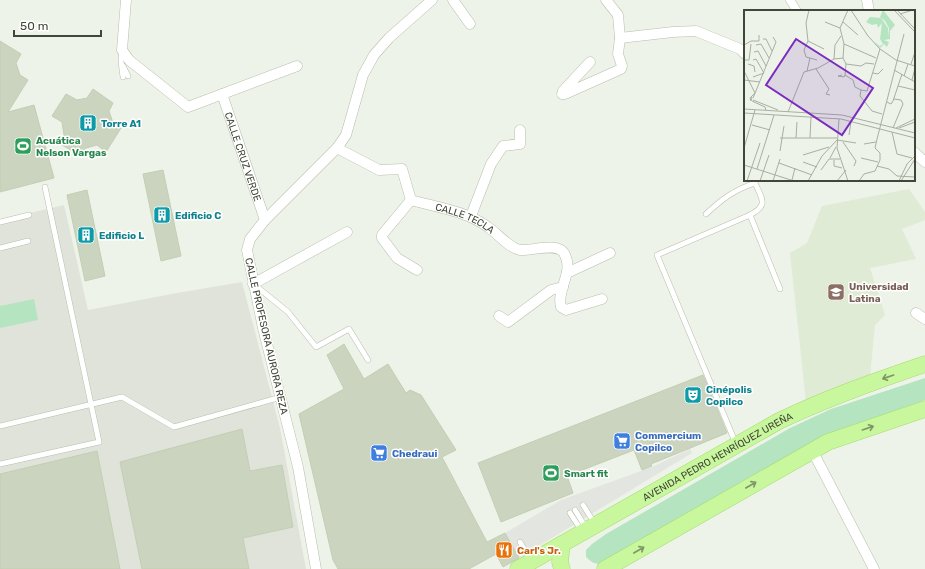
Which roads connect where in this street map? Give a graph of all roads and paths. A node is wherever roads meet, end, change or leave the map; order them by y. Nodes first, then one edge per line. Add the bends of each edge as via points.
1 (126, 0) edge
2 (432, 0) edge
3 (453, 0) edge
4 (606, 0) edge
5 (790, 0) edge
6 (867, 0) edge
7 (796, 10) edge
8 (869, 10) edge
9 (470, 24) dead end
10 (620, 38) junction
11 (122, 50) junction
12 (744, 53) edge
13 (590, 62) dead end
14 (297, 66) dead end
15 (126, 76) dead end
16 (222, 94) junction
17 (520, 130) dead end
18 (337, 148) junction
19 (915, 153) edge
20 (925, 162) edge
21 (45, 187) dead end
22 (410, 200) junction
23 (706, 214) dead end
24 (29, 215) dead end
25 (750, 215) junction
26 (471, 216) junction
27 (265, 220) junction
28 (0, 222) edge
29 (348, 232) dead end
30 (28, 241) dead end
31 (0, 248) edge
32 (610, 253) dead end
33 (417, 270) dead end
34 (567, 273) junction
35 (253, 284) junction
36 (563, 287) junction
37 (780, 289) dead end
38 (602, 299) dead end
39 (499, 316) dead end
40 (368, 360) dead end
41 (925, 364) edge
42 (281, 397) junction
43 (90, 404) junction
44 (925, 410) edge
45 (0, 426) edge
46 (736, 445) junction
47 (812, 450) junction
48 (0, 464) edge
49 (583, 505) dead end
50 (575, 510) dead end
51 (570, 513) dead end
52 (588, 529) junction
53 (520, 542) dead end
54 (562, 544) junction
55 (525, 565) edge
56 (316, 569) edge
57 (551, 569) edge
58 (562, 569) edge
59 (605, 569) edge
60 (874, 569) edge

1 - 11 street
2 - 18 street, CALLE PROFESORA AURORA REZA via 374,55 363,75 346,135
3 - 9 street
4 - 10 street via 618,15
5 - 7 street
6 - 8 street
10 - 12 street via 696,31
10 - 13 street via 618,54 621,69 562,94
11 - 15 lane via 121,61
11 - 16 street via 129,60 188,107
14 - 16 street
16 - 27 street, CALLE CRUZ VERDE
17 - 26 street via 520,144 503,146 491,164
18 - 22 street via 379,170 402,170
18 - 27 street, CALLE PROFESORA AURORA REZA
19 - 20 street
21 - 43 lane
22 - 26 street, CALLE TECLA
22 - 33 street via 382,238 397,258
23 - 25 lane via 739,188 755,183 762,198 762,205
24 - 28 lane
25 - 37 lane
25 - 46 lane via 657,255
26 - 34 street, CALLE TECLA via 519,250 556,248 563,252
27 - 35 street, CALLE PROFESORA AURORA REZA via 247,246
29 - 35 street
30 - 31 lane
32 - 34 street
34 - 36 street, CALLE TECLA
35 - 40 lane via 288,312 316,346 349,329
35 - 42 street, CALLE PROFESORA AURORA REZA
36 - 38 street, CALLE TECLA via 559,301 561,307 566,310
36 - 39 street via 551,290 508,322
41 -> 46 main road, AVENIDA PEDRO HENRÍQUEZ UREÑA via 813,405
42 - 43 lane via 174,426 122,397
42 - 56 street, CALLE PROFESORA AURORA REZA via 298,467
43 - 45 lane
43 - 48 lane via 99,442
47 -> 44 main road via 828,442
46 - 52 main road, AVENIDA PEDRO HENRÍQUEZ UREÑA
59 -> 47 main road
47 - 60 street
49 - 52 lane
50 - 52 lane
51 - 52 lane
52 - 54 main road, AVENIDA PEDRO HENRÍQUEZ UREÑA
53 - 55 lane
54 - 55 main road, AVENIDA PEDRO HENRÍQUEZ UREÑA
54 - 58 main road
55 - 57 main road via 544,565

